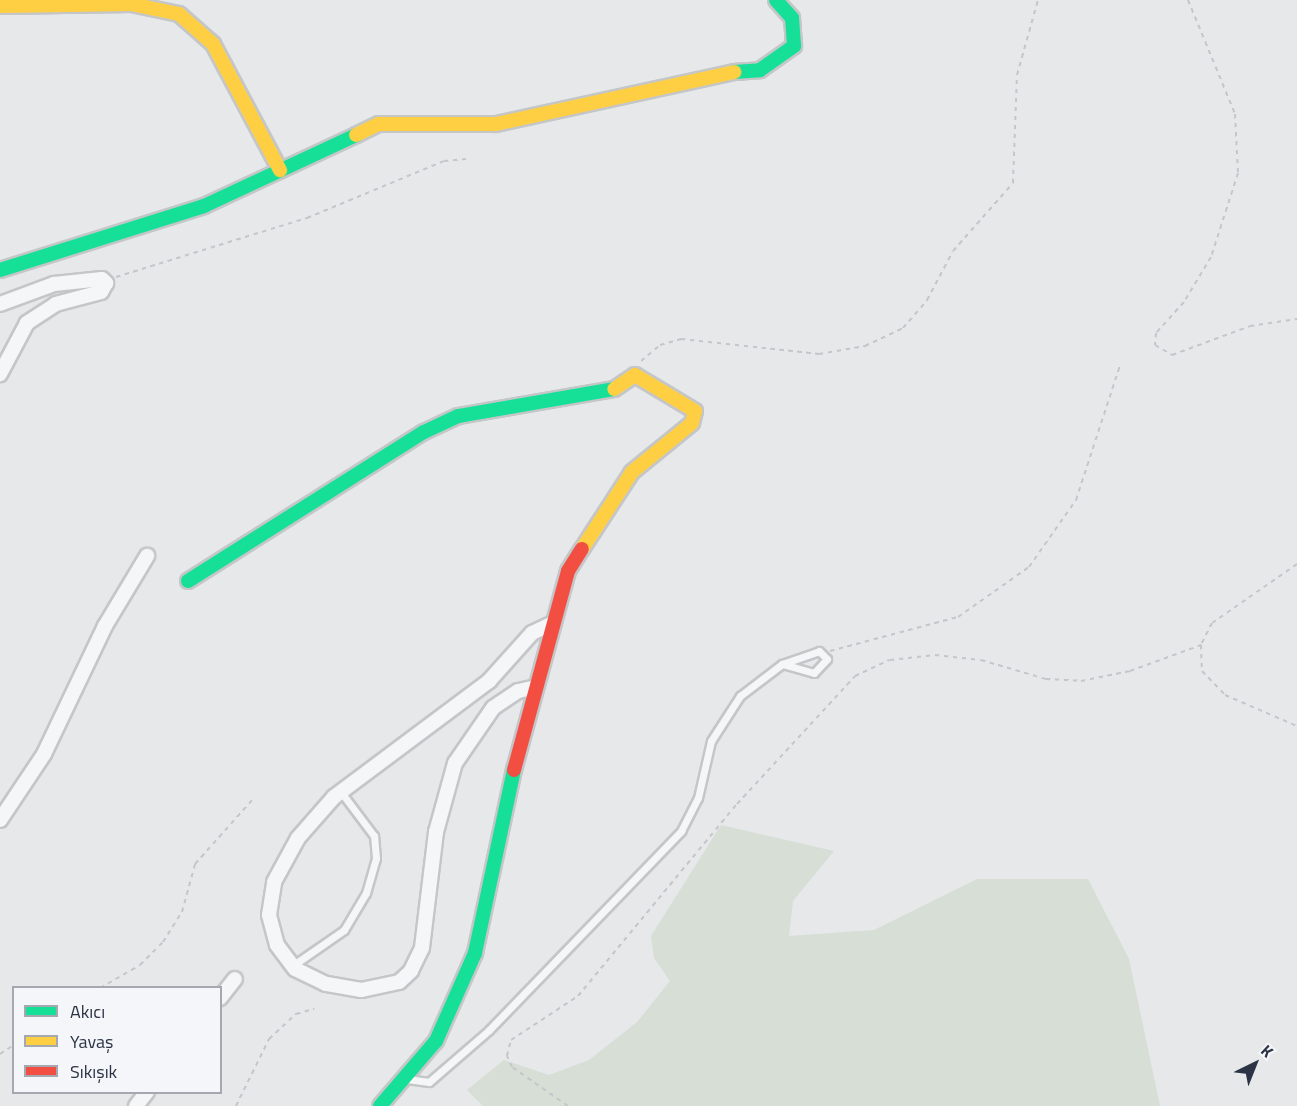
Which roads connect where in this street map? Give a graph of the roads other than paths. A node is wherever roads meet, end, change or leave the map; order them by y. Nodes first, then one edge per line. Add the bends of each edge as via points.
1 (776, 0) edge
2 (0, 6) edge
3 (280, 170) junction
4 (0, 270) edge
5 (0, 304) edge
6 (0, 374) edge
7 (147, 556) dead end
8 (188, 581) dead end
9 (551, 624) junction
10 (782, 664) junction
11 (536, 687) junction
12 (341, 792) junction
13 (0, 820) edge
14 (292, 966) junction
15 (235, 979) dead end
16 (222, 995) edge
17 (407, 1079) junction
18 (145, 1094) edge
19 (136, 1106) edge
20 (381, 1106) edge

1 - 3 street via 792,18 794,46 760,70 711,74 496,124 379,124
2 - 3 street via 131,4 179,14 213,44
3 - 4 street via 171,219
5 - 6 street via 54,284 106,283 101,292 56,304 27,323
7 - 13 street via 110,617 44,754
8 - 9 street via 434,426 474,412 620,388 635,375 692,408 695,418 641,462 608,504 568,571
9 - 11 street
9 - 12 street via 537,629 489,681
10 - 10 lane via 819,651 825,654 827,662 817,673
10 - 17 lane via 750,686 723,717 706,753 695,807 681,831 489,1030 429,1082
11 - 14 street via 518,691 493,708 455,763 436,832 423,948 411,972 387,986 348,989 315,980
11 - 17 street via 503,812 475,953 436,1041
12 - 14 street via 298,838 271,893 273,936
12 - 14 lane via 374,836 371,876 362,904 344,930
15 - 16 street
17 - 20 street
18 - 19 street

